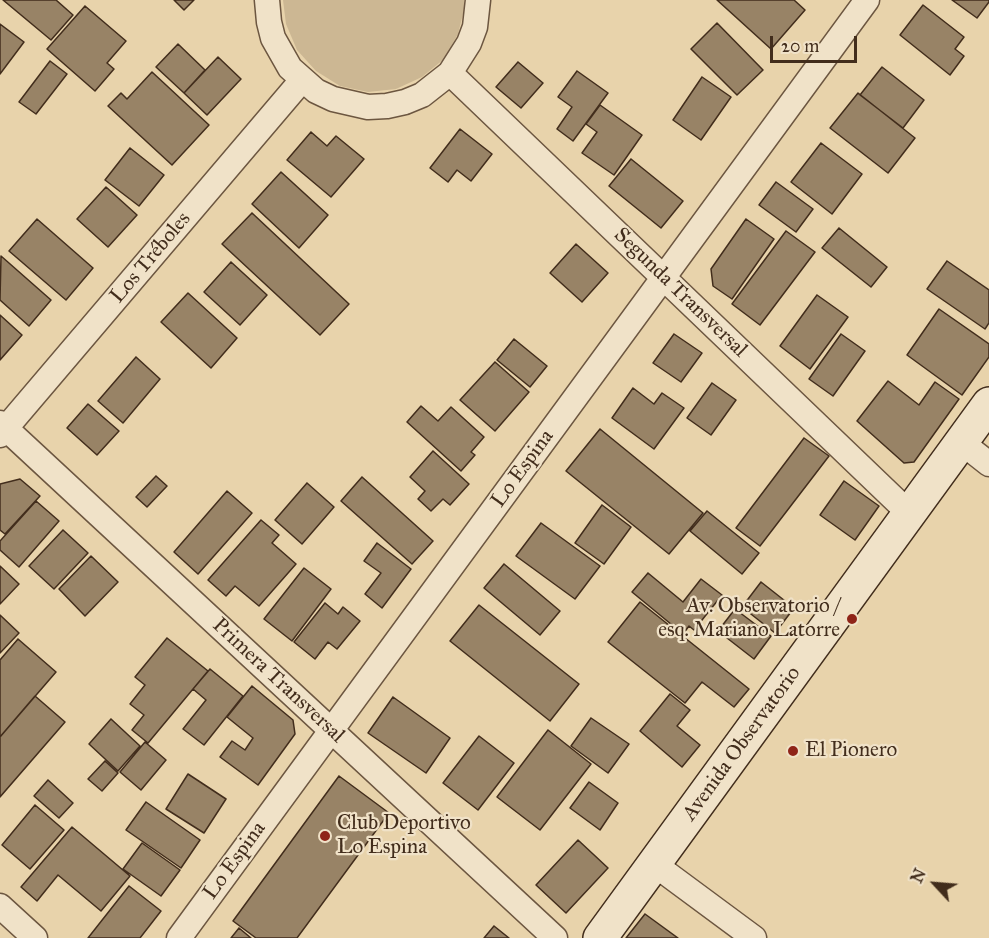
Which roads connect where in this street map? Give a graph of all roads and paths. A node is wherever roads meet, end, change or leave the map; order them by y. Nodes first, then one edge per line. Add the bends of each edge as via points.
1 (267, 0) edge
2 (478, 0) edge
3 (867, 0) edge
4 (450, 73) junction
5 (302, 80) junction
6 (664, 277) junction
7 (989, 404) edge
8 (2, 429) edge
9 (961, 442) junction
10 (989, 464) edge
11 (910, 513) junction
12 (331, 730) junction
13 (654, 864) junction
14 (0, 906) edge
15 (35, 938) edge
16 (179, 938) edge
17 (555, 938) edge
18 (600, 938) edge
19 (754, 938) edge

1 - 5 street via 273,38 290,68
2 - 4 street via 470,44
3 - 6 street, Lo Espina
4 - 5 street via 422,95 387,106 368,107 342,102
4 - 6 street, Segunda Transversal
5 - 8 street, Los Tréboles
6 - 11 street, Segunda Transversal
6 - 12 street, Lo Espina
7 - 9 main road, Avenida Observatorio
8 - 12 street, Primera Transversal
9 - 10 street
9 - 11 main road, Avenida Observatorio
11 - 13 main road, Avenida Observatorio
12 - 16 street, Lo Espina
12 - 17 street, Primera Transversal
13 - 18 main road, Avenida Observatorio
13 - 19 street
14 - 15 street

